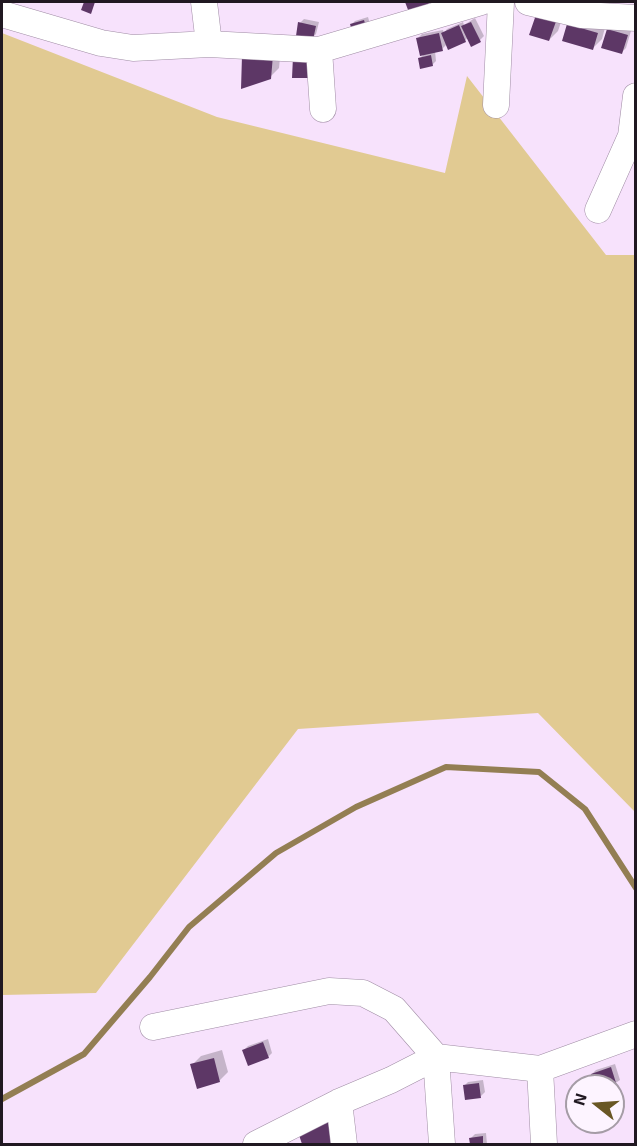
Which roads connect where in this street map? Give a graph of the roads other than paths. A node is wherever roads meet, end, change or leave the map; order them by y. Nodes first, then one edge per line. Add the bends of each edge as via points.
1 (204, 2) edge
2 (481, 2) edge
3 (501, 2) edge
4 (528, 2) edge
5 (2, 14) edge
6 (636, 18) edge
7 (209, 44) junction
8 (319, 50) junction
9 (636, 96) edge
10 (495, 105) dead end
11 (323, 110) dead end
12 (598, 210) dead end
13 (153, 1027) dead end
14 (636, 1034) edge
15 (436, 1057) junction
16 (540, 1069) junction
17 (339, 1102) junction
18 (256, 1144) edge
19 (344, 1144) edge
20 (442, 1144) edge
21 (544, 1144) edge

1 - 7 street
2 - 8 street
3 - 10 street
4 - 6 street via 582,15
5 - 7 street via 101,43 133,48
7 - 8 street
8 - 11 street
9 - 12 street via 631,136
13 - 15 street via 329,991 363,993 394,1009
14 - 16 street
15 - 16 street
15 - 17 street
15 - 20 street
16 - 21 street
17 - 18 street
17 - 19 street

